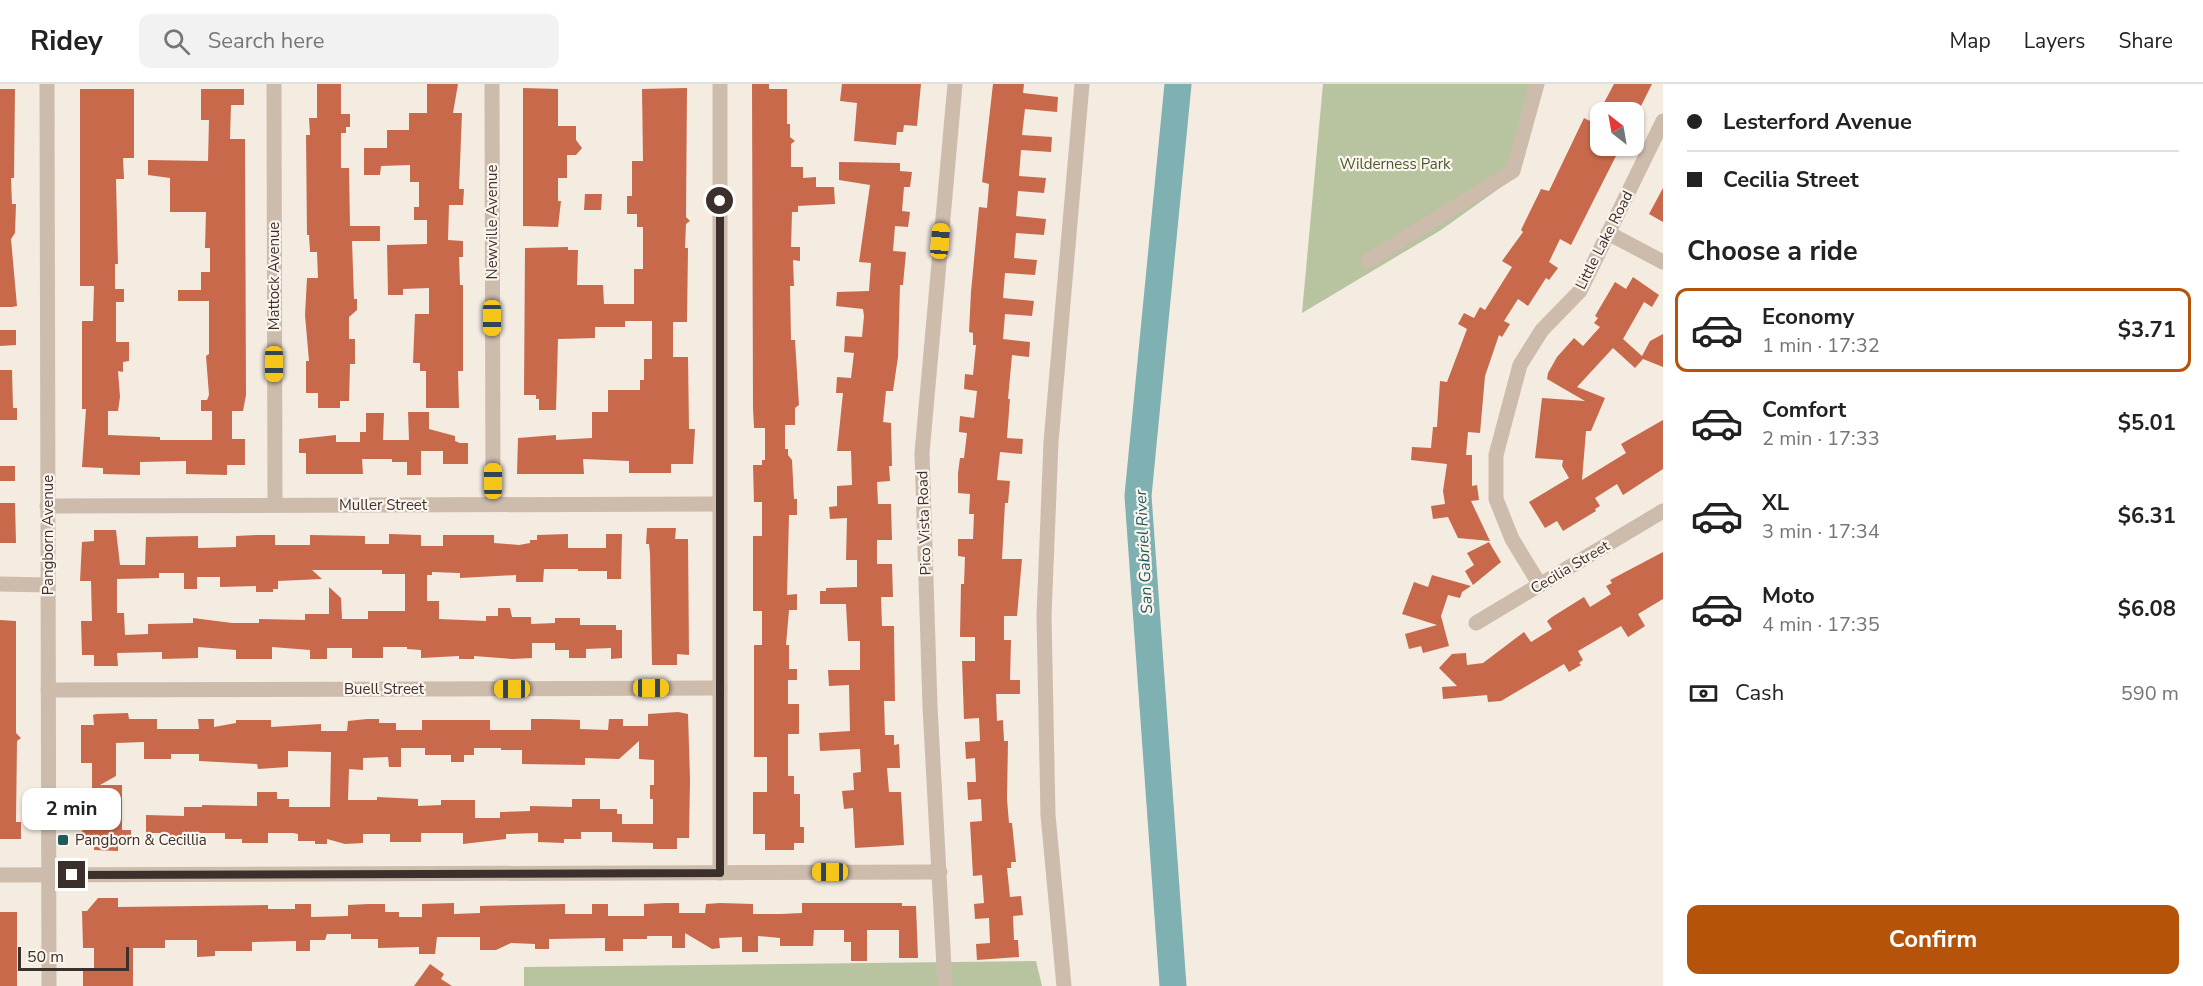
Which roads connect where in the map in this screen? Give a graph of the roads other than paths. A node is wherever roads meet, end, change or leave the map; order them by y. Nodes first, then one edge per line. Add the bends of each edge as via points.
1 (47, 84) edge
2 (274, 84) edge
3 (492, 84) edge
4 (720, 84) edge
5 (955, 84) edge
6 (1082, 84) edge
7 (1537, 84) edge
8 (1663, 121) edge
9 (1608, 233) junction
10 (1368, 261) dead end
11 (1663, 262) edge
12 (493, 504) junction
13 (719, 504) junction
14 (275, 505) junction
15 (48, 506) junction
16 (1663, 511) edge
17 (0, 584) edge
18 (48, 585) junction
19 (1540, 585) junction
20 (1476, 623) dead end
21 (720, 688) junction
22 (48, 690) junction
23 (939, 872) junction
24 (720, 873) junction
25 (0, 875) edge
26 (48, 875) junction
27 (49, 986) edge
28 (945, 986) edge
29 (1064, 986) edge

1 - 15 street, Pangborn Avenue
2 - 14 street, Mattock Avenue
3 - 12 street, Newville Avenue
4 - 13 street
5 - 23 street, Pico Vista Road via 922,443
6 - 29 street via 1051,442 1044,616 1048,815
7 - 10 street via 1513,171
8 - 9 street, Little Lake Road
9 - 11 street
9 - 19 street, Little Lake Road via 1580,291 1542,330 1520,365 1496,455 1496,499 1512,539
12 - 13 street, Muller Street
12 - 14 street, Muller Street
13 - 21 street
14 - 15 street, Muller Street
15 - 18 street, Pangborn Avenue
16 - 19 street, Cecilia Street
17 - 18 street
18 - 22 street, Pangborn Avenue
19 - 20 street, Cecilia Street
21 - 22 street, Buell Street
21 - 24 street
22 - 26 street, Pangborn Avenue
23 - 24 street
23 - 28 street, Pico Vista Road
24 - 26 street
25 - 26 street
26 - 27 street, Pangborn Avenue

